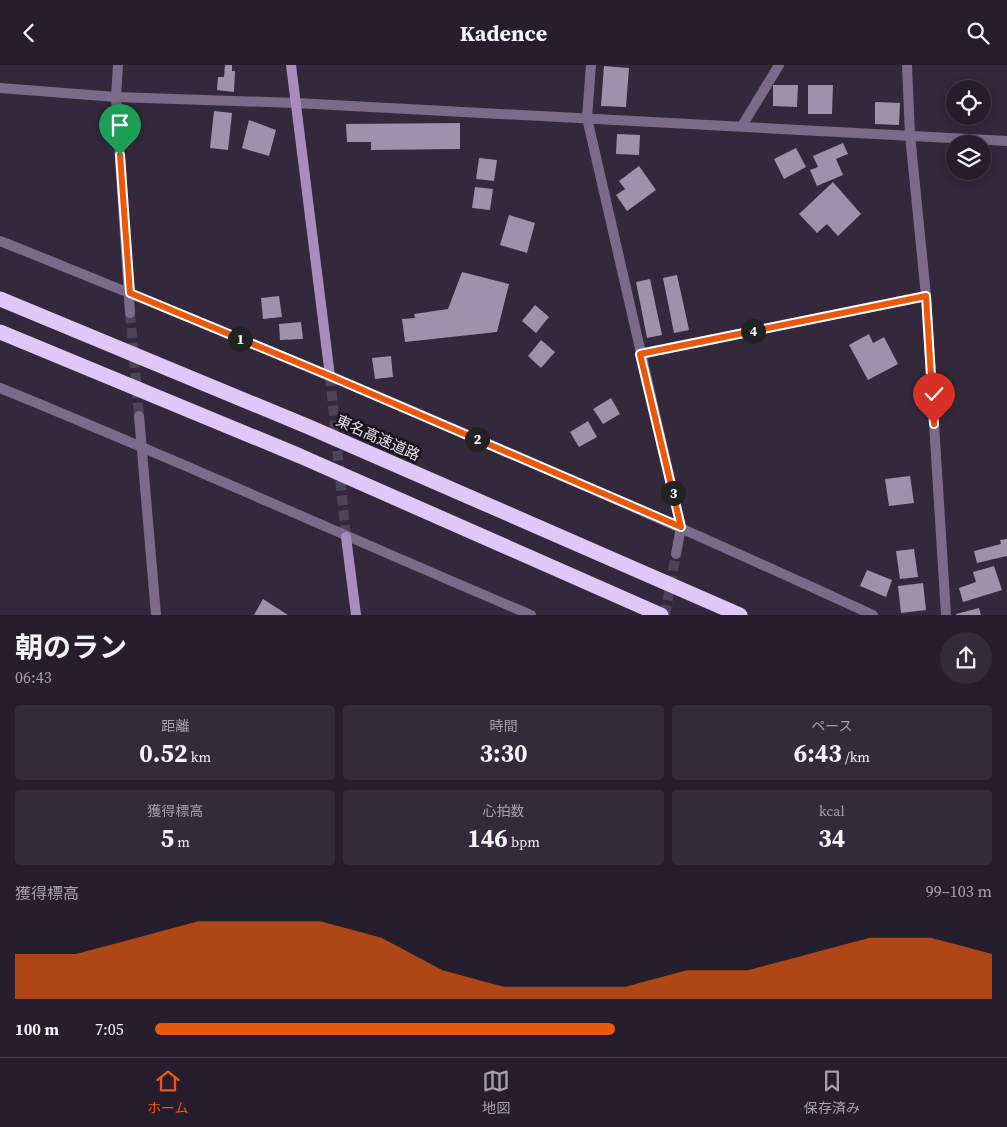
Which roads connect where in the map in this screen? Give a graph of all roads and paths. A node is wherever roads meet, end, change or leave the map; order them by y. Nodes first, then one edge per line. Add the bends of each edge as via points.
1 (118, 65) edge
2 (291, 65) edge
3 (591, 65) edge
4 (778, 65) edge
5 (907, 65) edge
6 (0, 88) edge
7 (116, 97) junction
8 (296, 103) junction
9 (587, 118) junction
10 (742, 126) junction
11 (910, 135) junction
12 (1007, 141) edge
13 (0, 241) edge
14 (130, 293) junction
15 (926, 296) junction
16 (0, 299) edge
17 (130, 313) tunnel mouth
18 (0, 333) edge
19 (640, 354) junction
20 (330, 376) junction
21 (0, 388) edge
22 (139, 416) tunnel mouth
23 (142, 446) junction
24 (681, 527) junction
25 (346, 537) junction
26 (676, 554) tunnel mouth
27 (156, 615) edge
28 (356, 615) edge
29 (531, 615) edge
30 (661, 615) edge
31 (740, 615) edge
32 (873, 615) edge
33 (946, 615) edge

1 - 7 street
2 - 8 street
3 - 9 street
4 - 10 street
5 - 11 street
6 - 7 street
7 - 8 street
7 - 14 street
8 - 9 street
8 - 20 street
9 - 10 street
9 - 19 street
10 - 11 street
11 - 12 street
11 - 15 street
13 - 14 street
14 - 17 street
14 - 20 street
15 - 19 street
15 - 33 street
16 - 31 highway, 東名高速道路 via 309,427
18 - 30 highway via 300,456
19 - 24 street
20 - 24 street
21 - 23 street
22 - 23 street
23 - 25 street
23 - 27 street
24 - 26 street
24 - 32 street
25 - 28 street
25 - 29 street

